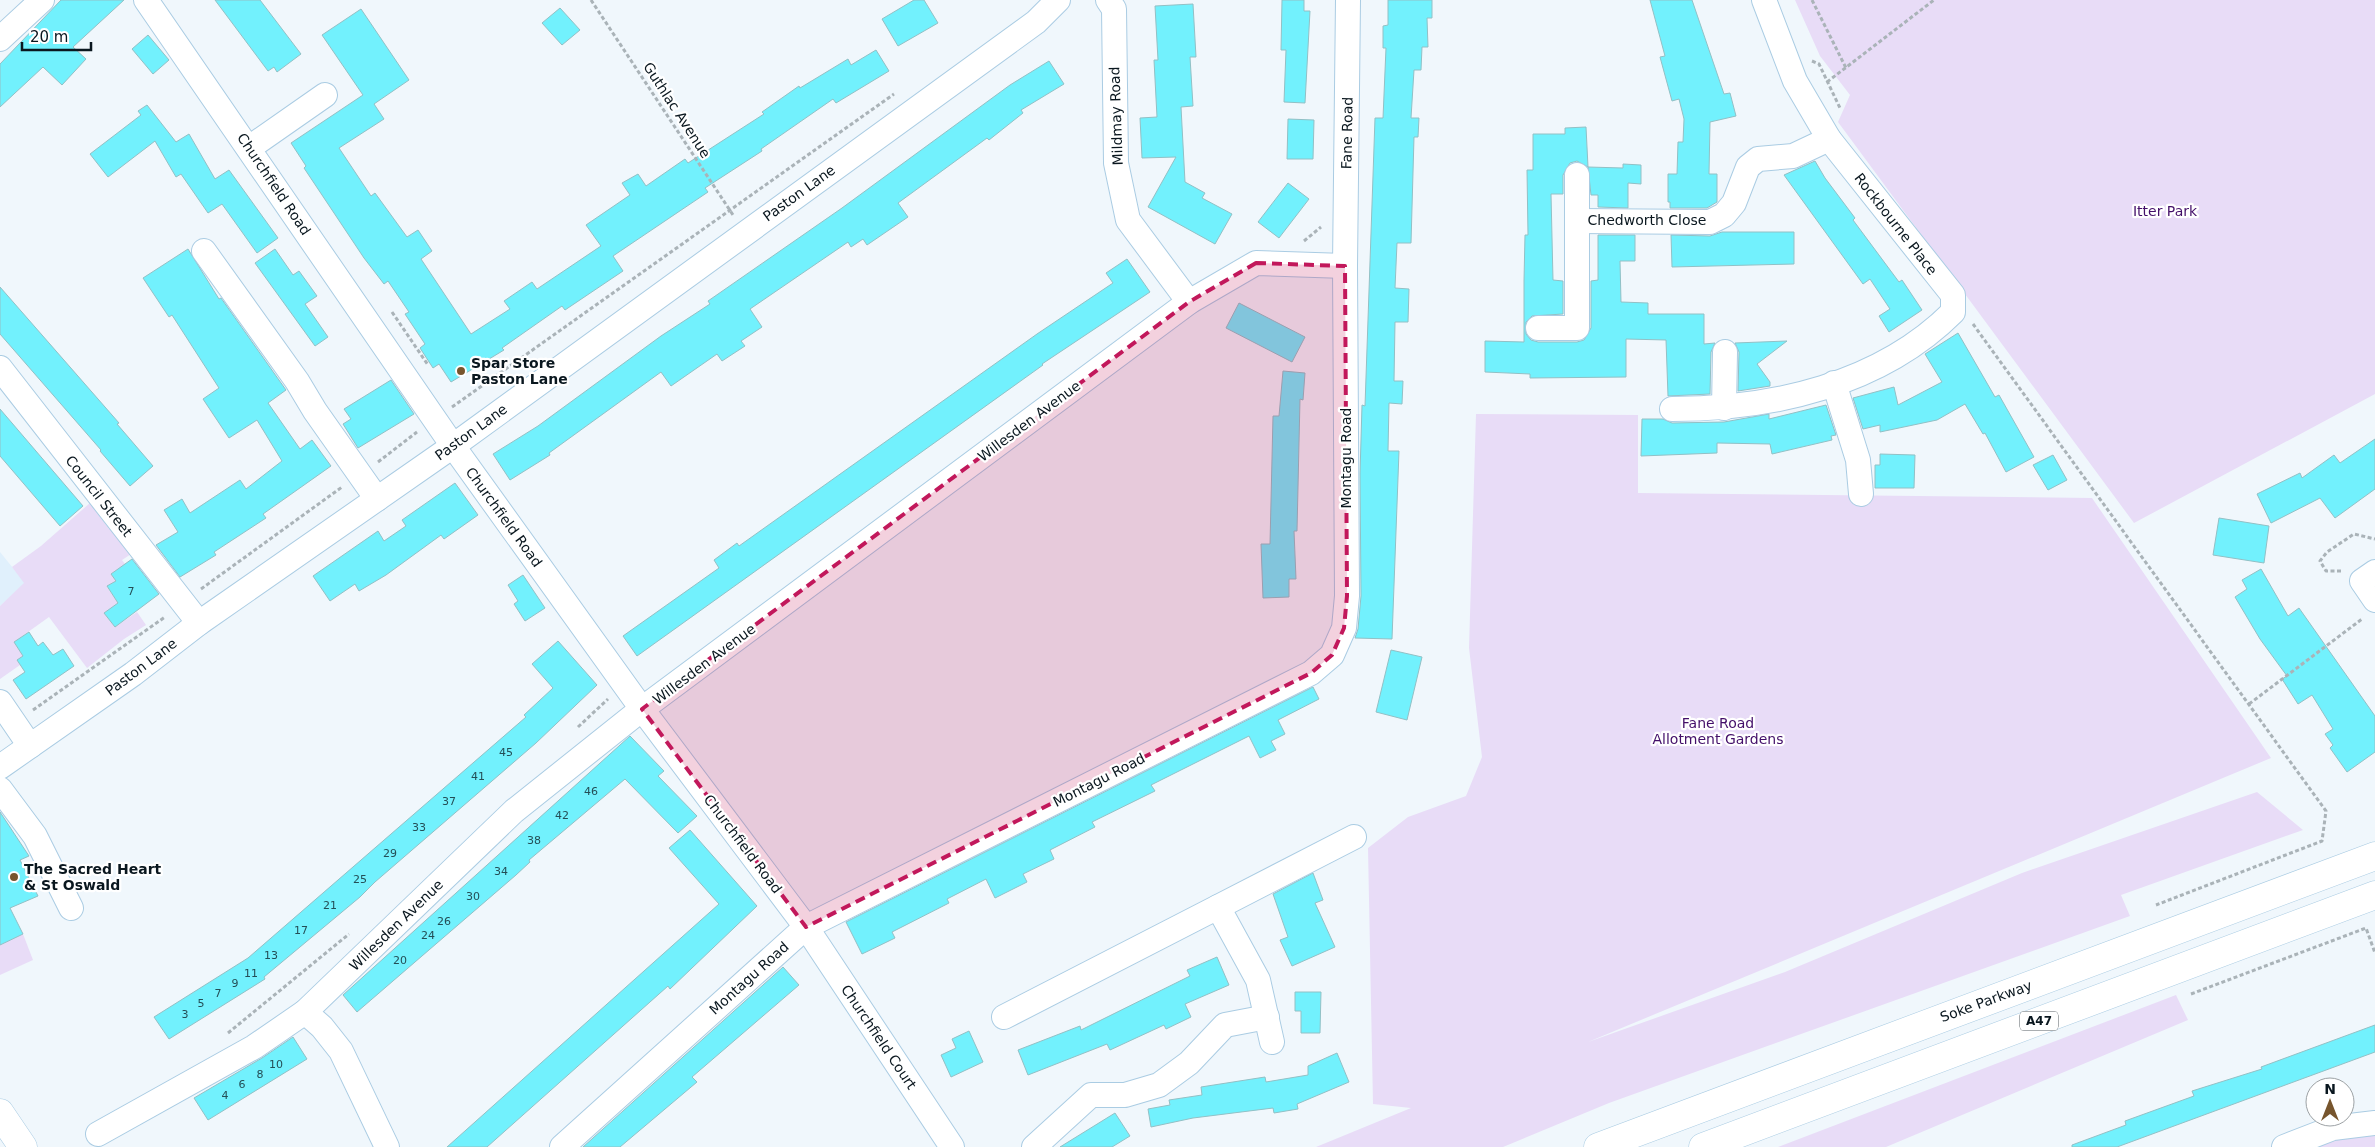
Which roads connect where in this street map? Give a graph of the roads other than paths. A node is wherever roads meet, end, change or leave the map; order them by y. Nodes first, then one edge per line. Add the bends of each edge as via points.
1 (42, 0) edge
2 (146, 0) edge
3 (1058, 0) edge
4 (1108, 0) edge
5 (1348, 0) edge
6 (1764, 0) edge
7 (0, 40) edge
8 (325, 95) dead end
9 (1829, 139) junction
10 (249, 148) junction
11 (1577, 175) dead end
12 (1577, 221) junction
13 (204, 252) dead end
14 (1345, 266) junction
15 (1189, 302) junction
16 (1538, 328) dead end
17 (1725, 352) dead end
18 (0, 368) edge
19 (1834, 383) junction
20 (1724, 408) junction
21 (1672, 409) dead end
22 (452, 446) junction
23 (1861, 494) dead end
24 (376, 499) junction
25 (2375, 572) edge
26 (2372, 607) edge
27 (199, 623) junction
28 (0, 702) edge
29 (642, 709) junction
30 (30, 746) junction
31 (0, 767) edge
32 (0, 789) edge
33 (1354, 837) dead end
34 (2375, 856) edge
35 (2375, 895) edge
36 (1218, 907) junction
37 (71, 908) dead end
38 (806, 928) junction
39 (305, 1012) junction
40 (1004, 1017) dead end
41 (1267, 1017) junction
42 (1272, 1042) dead end
43 (0, 1114) edge
44 (2375, 1123) edge
45 (98, 1134) dead end
46 (23, 1147) edge
47 (387, 1147) edge
48 (562, 1147) edge
49 (952, 1147) edge
50 (1034, 1147) edge
51 (1598, 1147) edge
52 (1703, 1147) edge
53 (2284, 1147) edge

1 - 7 street
2 - 10 street, Churchfield Road
3 - 22 street, Paston Lane via 1036,22
4 - 15 street, Mildmay Road via 1114,9 1116,163 1128,220
5 - 14 street, Fane Road
6 - 9 street, Rockbourne Place via 1805,98
8 - 10 street
9 - 12 street, Chedworth Close via 1793,156 1758,158 1748,167 1734,203 1724,215 1710,222
9 - 19 street, Rockbourne Place via 1952,304 1932,332 1883,365
10 - 22 street, Churchfield Road
11 - 12 street, Chedworth Close
12 - 16 street, Chedworth Close via 1577,328
13 - 24 street via 297,380 314,411
14 - 15 street, Willesden Avenue via 1256,263
14 - 38 street, Montagu Road via 1347,596 1344,628 1332,655 1311,673
15 - 29 street, Willesden Avenue
17 - 20 street
18 - 27 street, Council Street
19 - 20 street via 1773,402
19 - 23 street via 1858,460
20 - 21 street
22 - 24 street, Paston Lane
22 - 29 street, Churchfield Road
24 - 27 street, Paston Lane
25 - 26 street via 2362,581
27 - 30 street, Paston Lane
28 - 30 street
29 - 38 street, Churchfield Road
29 - 39 street, Willesden Avenue via 514,812
30 - 31 street, Paston Lane
32 - 37 street via 35,836
33 - 36 street
34 - 51 highway, Soke Parkway
35 - 52 highway, A47
36 - 40 street
36 - 41 street via 1258,980
38 - 48 street, Montagu Road
38 - 49 street, Churchfield Court
39 - 45 street, Willesden Avenue via 254,1047
39 - 47 street via 341,1051
41 - 42 street
41 - 50 street via 1225,1025 1189,1064 1159,1085 1125,1095 1091,1095
43 - 46 highway
44 - 53 street via 2332,1128

